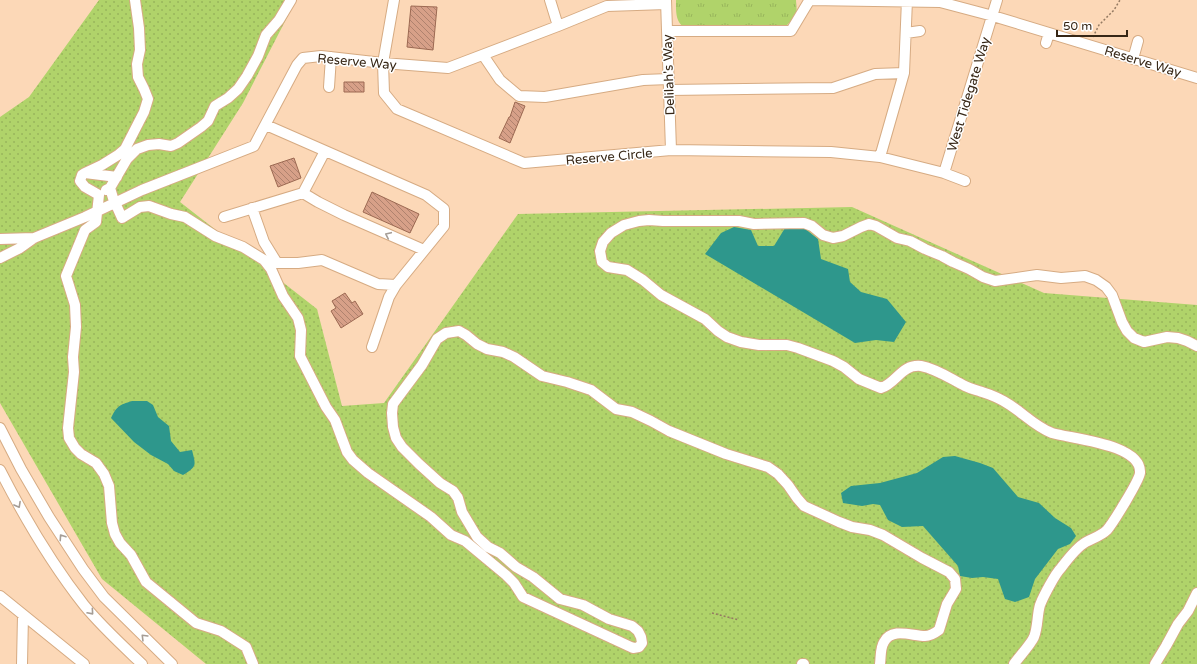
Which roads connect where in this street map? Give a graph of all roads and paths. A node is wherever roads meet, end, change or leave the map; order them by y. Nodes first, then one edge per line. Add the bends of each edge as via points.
1 (135, 0) edge
2 (291, 0) edge
3 (394, 0) edge
4 (550, 0) edge
5 (809, 0) edge
6 (997, 0) edge
7 (1120, 0) edge
8 (907, 1) edge
9 (666, 2) edge
10 (607, 3) edge
11 (992, 16) junction
12 (558, 26) junction
13 (667, 31) junction
14 (920, 31) dead end
15 (906, 33) junction
16 (1049, 34) junction
17 (1138, 41) dead end
18 (1046, 44) dead end
19 (1090, 45) junction
20 (483, 55) junction
21 (331, 57) junction
22 (1133, 59) junction
23 (384, 63) junction
24 (904, 73) junction
25 (1197, 78) edge
26 (669, 79) junction
27 (329, 87) dead end
28 (669, 90) junction
29 (266, 125) junction
30 (325, 150) junction
31 (671, 150) junction
32 (880, 157) junction
33 (85, 173) junction
34 (944, 173) junction
35 (117, 177) junction
36 (965, 181) dead end
37 (110, 188) junction
38 (303, 193) junction
39 (99, 195) junction
40 (115, 203) junction
41 (252, 208) junction
42 (97, 211) junction
43 (224, 217) dead end
44 (34, 238) junction
45 (0, 239) edge
46 (424, 250) junction
47 (0, 258) edge
48 (396, 284) junction
49 (1197, 346) edge
50 (372, 347) dead end
51 (0, 428) edge
52 (0, 470) edge
53 (1197, 593) edge
54 (0, 596) edge
55 (712, 613) dead end
56 (23, 615) junction
57 (738, 620) dead end
58 (22, 664) edge
59 (84, 664) edge
60 (142, 664) edge
61 (172, 664) edge
62 (253, 664) edge
63 (880, 664) edge
64 (1014, 664) edge
65 (1155, 664) edge

1 - 33 street via 140,36 138,77 148,99 125,149
2 - 35 street via 266,35 258,56 241,85 215,106 208,120 171,146 159,144 137,149 127,159
3 - 23 street, Reserve Circle
4 - 12 street
5 - 8 street, Reserve Way
5 - 13 street via 791,31
6 - 11 street, West Tidegate Way
7 - 19 path via 1099,25
8 - 11 street, Reserve Way via 940,2
8 - 15 street
9 - 10 street, Reserve Way
9 - 13 street, Delilah's Way
10 - 12 street, Reserve Way
11 - 16 street, Reserve Way via 1039,26
11 - 34 street, West Tidegate Way
12 - 20 street, Reserve Way
13 - 26 street, Delilah's Way
14 - 15 street
15 - 24 street
16 - 18 street
16 - 19 street, Reserve Way
17 - 22 street
19 - 22 street, Reserve Way
20 - 23 street, Reserve Way via 448,68
20 - 26 street via 500,80 519,96 545,96 643,80
21 - 23 street, Reserve Way
21 - 27 street
21 - 29 street, Reserve Way via 303,58
22 - 25 street, Reserve Way via 1184,69
23 - 31 street, Reserve Circle via 384,93 397,109 524,163
24 - 28 street via 875,74 832,88
24 - 32 street
26 - 28 street, Delilah's Way
28 - 31 street, Delilah's Way
29 - 30 street
29 - 40 street, Reserve Way via 254,146
30 - 38 street
30 - 46 street via 426,195 444,209 444,226
31 - 32 street, Reserve Circle via 831,152
32 - 34 street, Reserve Circle
33 - 35 street
33 - 39 street via 80,181
34 - 36 street, Reserve Circle
35 - 37 street
37 - 39 street
37 - 40 street
38 - 41 street
46 -> 38 street
39 - 42 street
40 - 42 street, Reserve Way
40 - 63 street via 122,218 140,207 149,206 185,217 215,236 243,247 264,260 298,318 301,330 300,356 335,420 347,452 353,460 431,517 451,535 465,541 506,575 523,597 633,648 639,647 642,643 638,631 632,626 584,605 560,599 477,538 453,491 430,474 396,438 392,413 394,404 437,339 446,333 459,331 487,349 514,357 542,376 591,390 616,409 632,412 676,434 768,467 778,474 804,506 852,527 883,535 949,572 955,579 956,589 947,604 939,630 925,636 900,633 889,636 881,650
41 - 43 street
41 - 48 street via 264,242 277,263 322,260 378,284
42 - 44 street, Reserve Way
42 - 62 street via 96,222 85,230 66,276 75,305 76,328 69,438 75,448 96,463 104,474 109,486 115,534 131,555 146,582 196,623 221,631 246,647
44 - 45 street, Reserve Way
44 - 47 street, Reserve Way
46 - 48 street
48 - 50 street
49 - 64 street via 1178,338 1167,337 1144,342 1134,338 1122,322 1112,295 1096,280 1085,276 1037,276 995,281 869,224 843,236 832,238 804,223 649,220 624,225 603,242 600,251 602,262 608,267 627,270 661,295 704,319 727,337 758,345 787,345 798,348 833,361 859,379 881,388 909,368 930,368 966,387 994,396 1047,431 1117,448 1134,458 1139,465 1140,474 1131,492 1106,531 1085,542 1059,569 1040,605 1033,639
61 -> 51 street via 104,597 83,569 49,517
52 -> 60 street via 32,529 84,605
53 - 65 street
54 - 56 street
55 - 57 path
56 - 58 street
56 - 59 street

